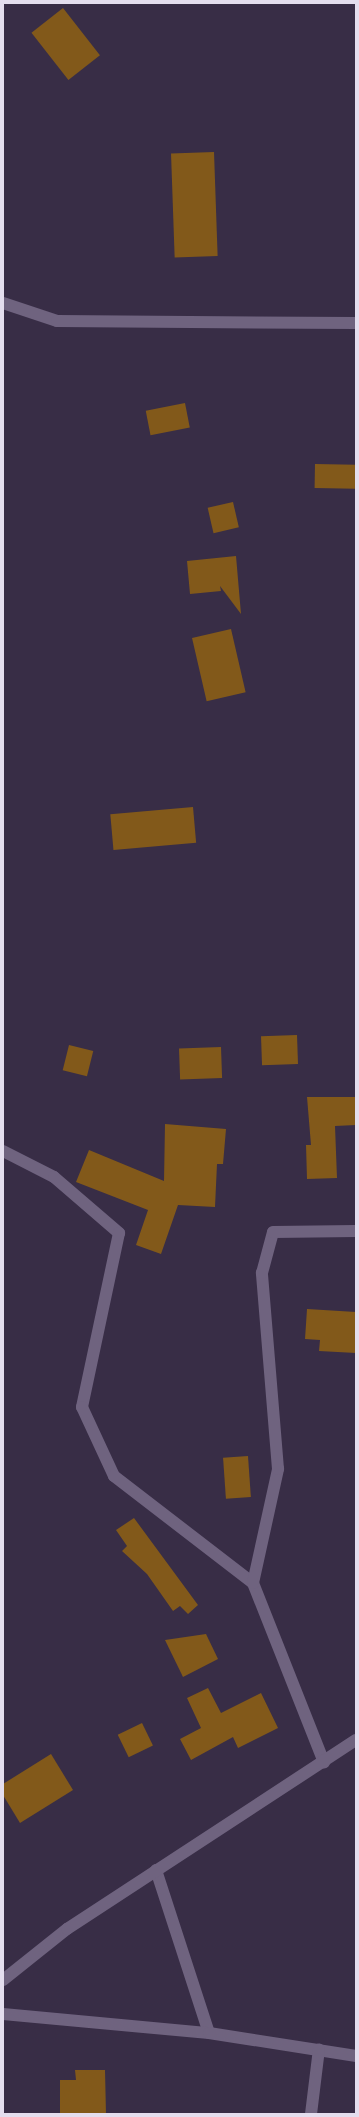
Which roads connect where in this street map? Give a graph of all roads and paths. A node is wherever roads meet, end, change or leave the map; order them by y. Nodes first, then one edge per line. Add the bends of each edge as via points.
1 (3, 303) edge
2 (356, 323) edge
3 (3, 1151) edge
4 (356, 1231) edge
5 (253, 1583) junction
6 (356, 1740) edge
7 (324, 1762) junction
8 (156, 1870) junction
9 (3, 1980) edge
10 (3, 2014) edge
11 (209, 2034) junction
12 (319, 2049) junction
13 (356, 2056) edge
14 (311, 2114) edge

1 - 2 street via 57,321
3 - 5 street via 54,1177 119,1233 82,1407 114,1476
4 - 5 street via 273,1232 262,1273 278,1469
5 - 7 street
6 - 7 street
7 - 8 street
8 - 9 street via 67,1929
8 - 11 street
10 - 11 street
11 - 12 street
12 - 13 street
12 - 14 street

